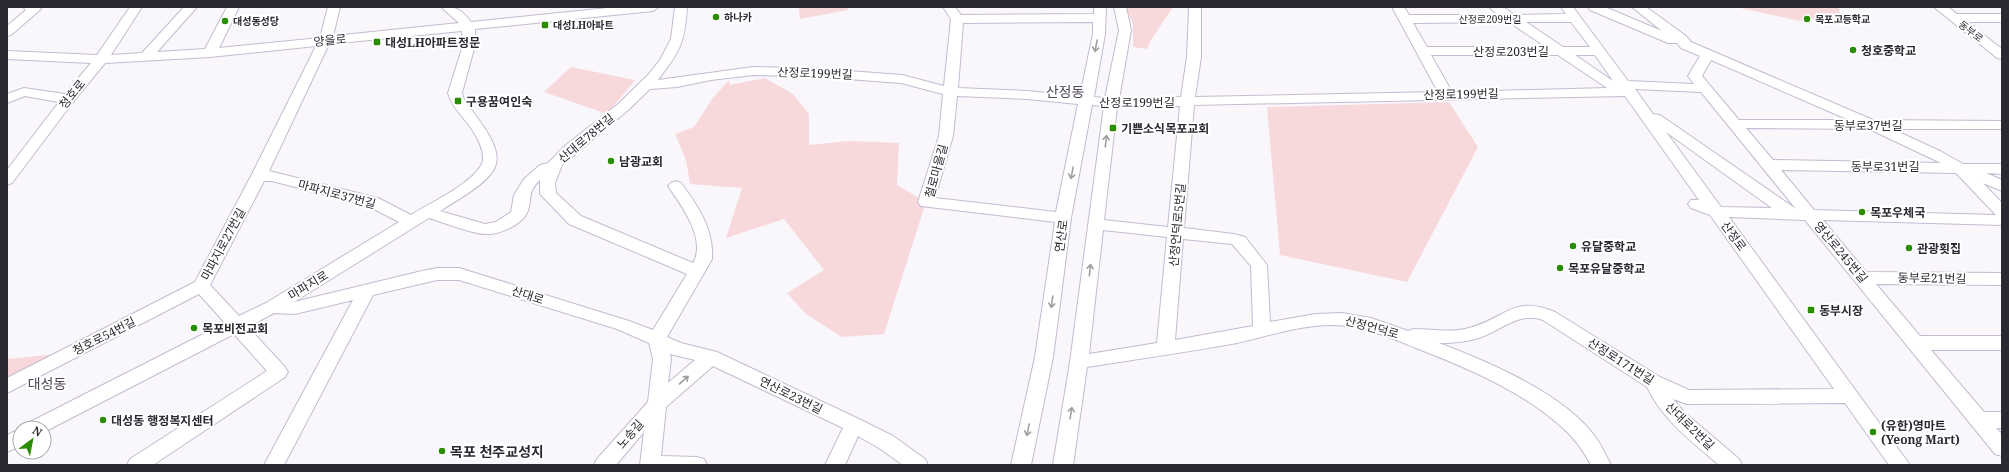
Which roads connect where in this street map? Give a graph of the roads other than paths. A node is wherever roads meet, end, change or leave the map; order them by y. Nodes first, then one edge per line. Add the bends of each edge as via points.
1 (136, 7) edge
2 (191, 7) edge
3 (233, 7) edge
4 (334, 7) edge
5 (447, 7) edge
6 (653, 7) edge
7 (681, 7) edge
8 (949, 7) edge
9 (1120, 7) edge
10 (1195, 7) edge
11 (1398, 7) edge
12 (1495, 7) edge
13 (1594, 7) edge
14 (1638, 7) edge
15 (1940, 7) edge
16 (34, 8) edge
17 (549, 12) edge
18 (1100, 13) edge
19 (1572, 13) edge
20 (1985, 13) edge
21 (1955, 18) junction
22 (2002, 18) edge
23 (957, 19) junction
24 (1404, 19) junction
25 (1512, 20) junction
26 (469, 26) junction
27 (7, 32) edge
28 (325, 40) junction
29 (1686, 45) junction
30 (1422, 51) junction
31 (1558, 51) junction
32 (1600, 51) junction
33 (210, 53) junction
34 (1708, 54) junction
35 (2001, 54) edge
36 (7, 55) edge
37 (146, 56) junction
38 (100, 59) junction
39 (646, 85) junction
40 (1704, 88) junction
41 (1628, 89) junction
42 (950, 92) junction
43 (1446, 94) junction
44 (7, 99) edge
45 (68, 99) junction
46 (1086, 101) junction
47 (1187, 102) junction
48 (1111, 103) junction
49 (1644, 110) junction
50 (1734, 124) junction
51 (1872, 125) junction
52 (2002, 125) edge
53 (1769, 165) junction
54 (553, 166) junction
55 (1958, 167) junction
56 (2002, 168) edge
57 (259, 176) junction
58 (7, 180) edge
59 (676, 186) dead end
60 (2002, 186) edge
61 (1696, 204) dead end
62 (427, 212) junction
63 (1716, 212) junction
64 (2002, 212) edge
65 (1792, 215) junction
66 (1811, 215) junction
67 (1063, 218) junction
68 (2002, 220) edge
69 (412, 222) junction
70 (1095, 224) junction
71 (1176, 233) junction
72 (696, 271) junction
73 (1862, 278) junction
74 (2002, 279) edge
75 (201, 286) junction
76 (367, 290) junction
77 (272, 307) junction
78 (237, 325) junction
79 (1262, 331) junction
80 (1403, 335) junction
81 (656, 339) junction
82 (1916, 342) junction
83 (2002, 343) edge
84 (1166, 348) junction
85 (711, 357) junction
86 (1079, 362) junction
87 (1654, 382) junction
88 (7, 386) edge
89 (1849, 396) junction
90 (657, 404) junction
91 (51, 420) edge
92 (1980, 420) junction
93 (2002, 420) edge
94 (854, 425) junction
95 (2002, 448) edge
96 (650, 464) edge
97 (137, 465) edge
98 (274, 465) edge
99 (604, 465) edge
100 (697, 465) edge
101 (835, 465) edge
102 (918, 465) edge
103 (1021, 465) edge
104 (1063, 465) edge
105 (1601, 465) edge
106 (1732, 465) edge
107 (1900, 465) edge

1 - 38 street, 청호로
2 - 37 street
3 - 33 street
4 - 28 street, 마파지로27번길
5 - 26 street via 459,14
6 - 17 street, 양을로
7 - 39 street, 산대로78번길 via 677,42
8 - 23 street
9 - 48 street via 1124,30
10 - 47 street, 산정언덕로5번길 via 1194,57
11 - 24 street
12 - 25 street
13 - 29 street
14 - 29 street
15 - 21 street, 동부로
16 - 27 street
17 - 26 street, 양을로
18 - 23 street
18 -> 46 street, 연산로 via 1099,34
19 - 25 street, 산정로209번길
19 - 32 street, 산정로
20 - 21 street
20 - 22 street
21 - 35 street, 동부로
23 - 42 street, 철로마을길
24 - 25 street, 산정로209번길
24 - 30 street
25 - 31 street
26 - 28 street, 양을로
26 - 62 street, 마파지로 via 470,38 456,86 457,101 486,141 490,150 490,161 488,167 474,182
28 - 33 street, 양을로
28 - 57 street, 마파지로27번길
29 - 34 street
30 - 31 street, 산정로203번길
30 - 43 street
31 - 32 street, 산정로203번길
31 - 41 street via 1617,89
32 - 41 street, 산정로
33 - 37 street, 양을로
34 - 40 street, 영산로245번길 via 1695,76
34 - 51 street
36 - 38 street, 양을로
37 - 38 street, 양을로
38 - 45 street, 청호로
39 - 42 street, 산정로199번길 via 753,71 808,72 902,79
39 - 54 street, 산대로78번길
40 - 41 street, 산정로199번길
40 - 50 street, 영산로245번길
41 - 43 street, 산정로199번길
41 - 49 street, 산정로
42 - 46 street, 산정로199번길
42 - 67 street, 철로마을길 via 946,136 926,202
43 - 47 street, 산정로199번길
44 - 45 street via 24,92
45 - 58 street, 청호로
46 - 48 street, 산정로199번길
46 -> 67 street, 연산로
47 - 48 street, 산정로199번길
47 - 71 street, 산정언덕로5번길
70 -> 48 street
49 - 63 street, 산정로
49 - 65 street
50 - 51 street, 동부로37번길
50 - 53 street, 영산로245번길
51 - 52 street, 동부로37번길
51 - 55 street
53 - 55 street, 동부로31번길
53 - 66 street, 영산로245번길
54 - 62 street via 545,168 529,182 522,195 517,216 500,226 484,229
54 - 72 street, 산대로78번길 via 547,183 548,194 575,220
55 - 56 street, 동부로31번길
55 - 60 street
55 - 64 street
57 - 69 street, 마파지로37번길 via 272,176 373,202
57 - 75 street, 마파지로27번길
59 - 72 street via 696,216 704,240 704,259
61 - 63 street
62 - 69 street, 마파지로
63 - 65 street
63 - 89 street, 산정로
65 - 66 street
66 - 68 street
66 - 73 street, 영산로245번길
67 -> 103 street, 연산로 via 1044,357
69 - 77 street, 마파지로
70 - 71 street
86 -> 70 street
71 - 79 street via 1234,239 1243,245 1259,265
71 - 84 street, 산정언덕로5번길
72 - 81 street
73 - 74 street, 동부로21번길
73 - 82 street, 영산로245번길
75 - 78 street, 마파지로27번길
75 - 88 street, 청호로54번길
76 - 77 street, 산대로 via 295,308
76 - 81 street, 산대로 via 437,274 459,274 623,325
76 - 98 street
77 - 78 street, 마파지로
78 - 91 street, 마파지로
78 - 97 street, 마파지로27번길 via 279,372
79 - 80 street, 산정언덕로 via 1320,320 1342,319
79 - 84 street, 산정언덕로
80 - 87 street, 산정로171번길 via 1475,334 1520,312 1536,310
80 - 105 street, 산정언덕로 via 1465,359 1513,384 1557,412 1583,435 1594,449
81 - 85 street, 연산로23번길 via 676,349
81 - 90 street via 662,359
82 - 83 street
82 - 92 street, 영산로245번길
84 - 86 street, 산정언덕로
90 -> 85 street, 노송길
85 - 94 street, 연산로23번길
104 -> 86 street
87 - 89 street, 산정로171번길 via 1676,393 1693,397
87 - 106 street, 산대로2번길 via 1663,400 1677,417
89 - 107 street, 산정로
90 - 96 street
90 - 99 street, 노송길
92 - 93 street
92 - 95 street, 영산로245번길
94 - 101 street
94 - 102 street, 연산로23번길 via 886,442
96 - 100 street

